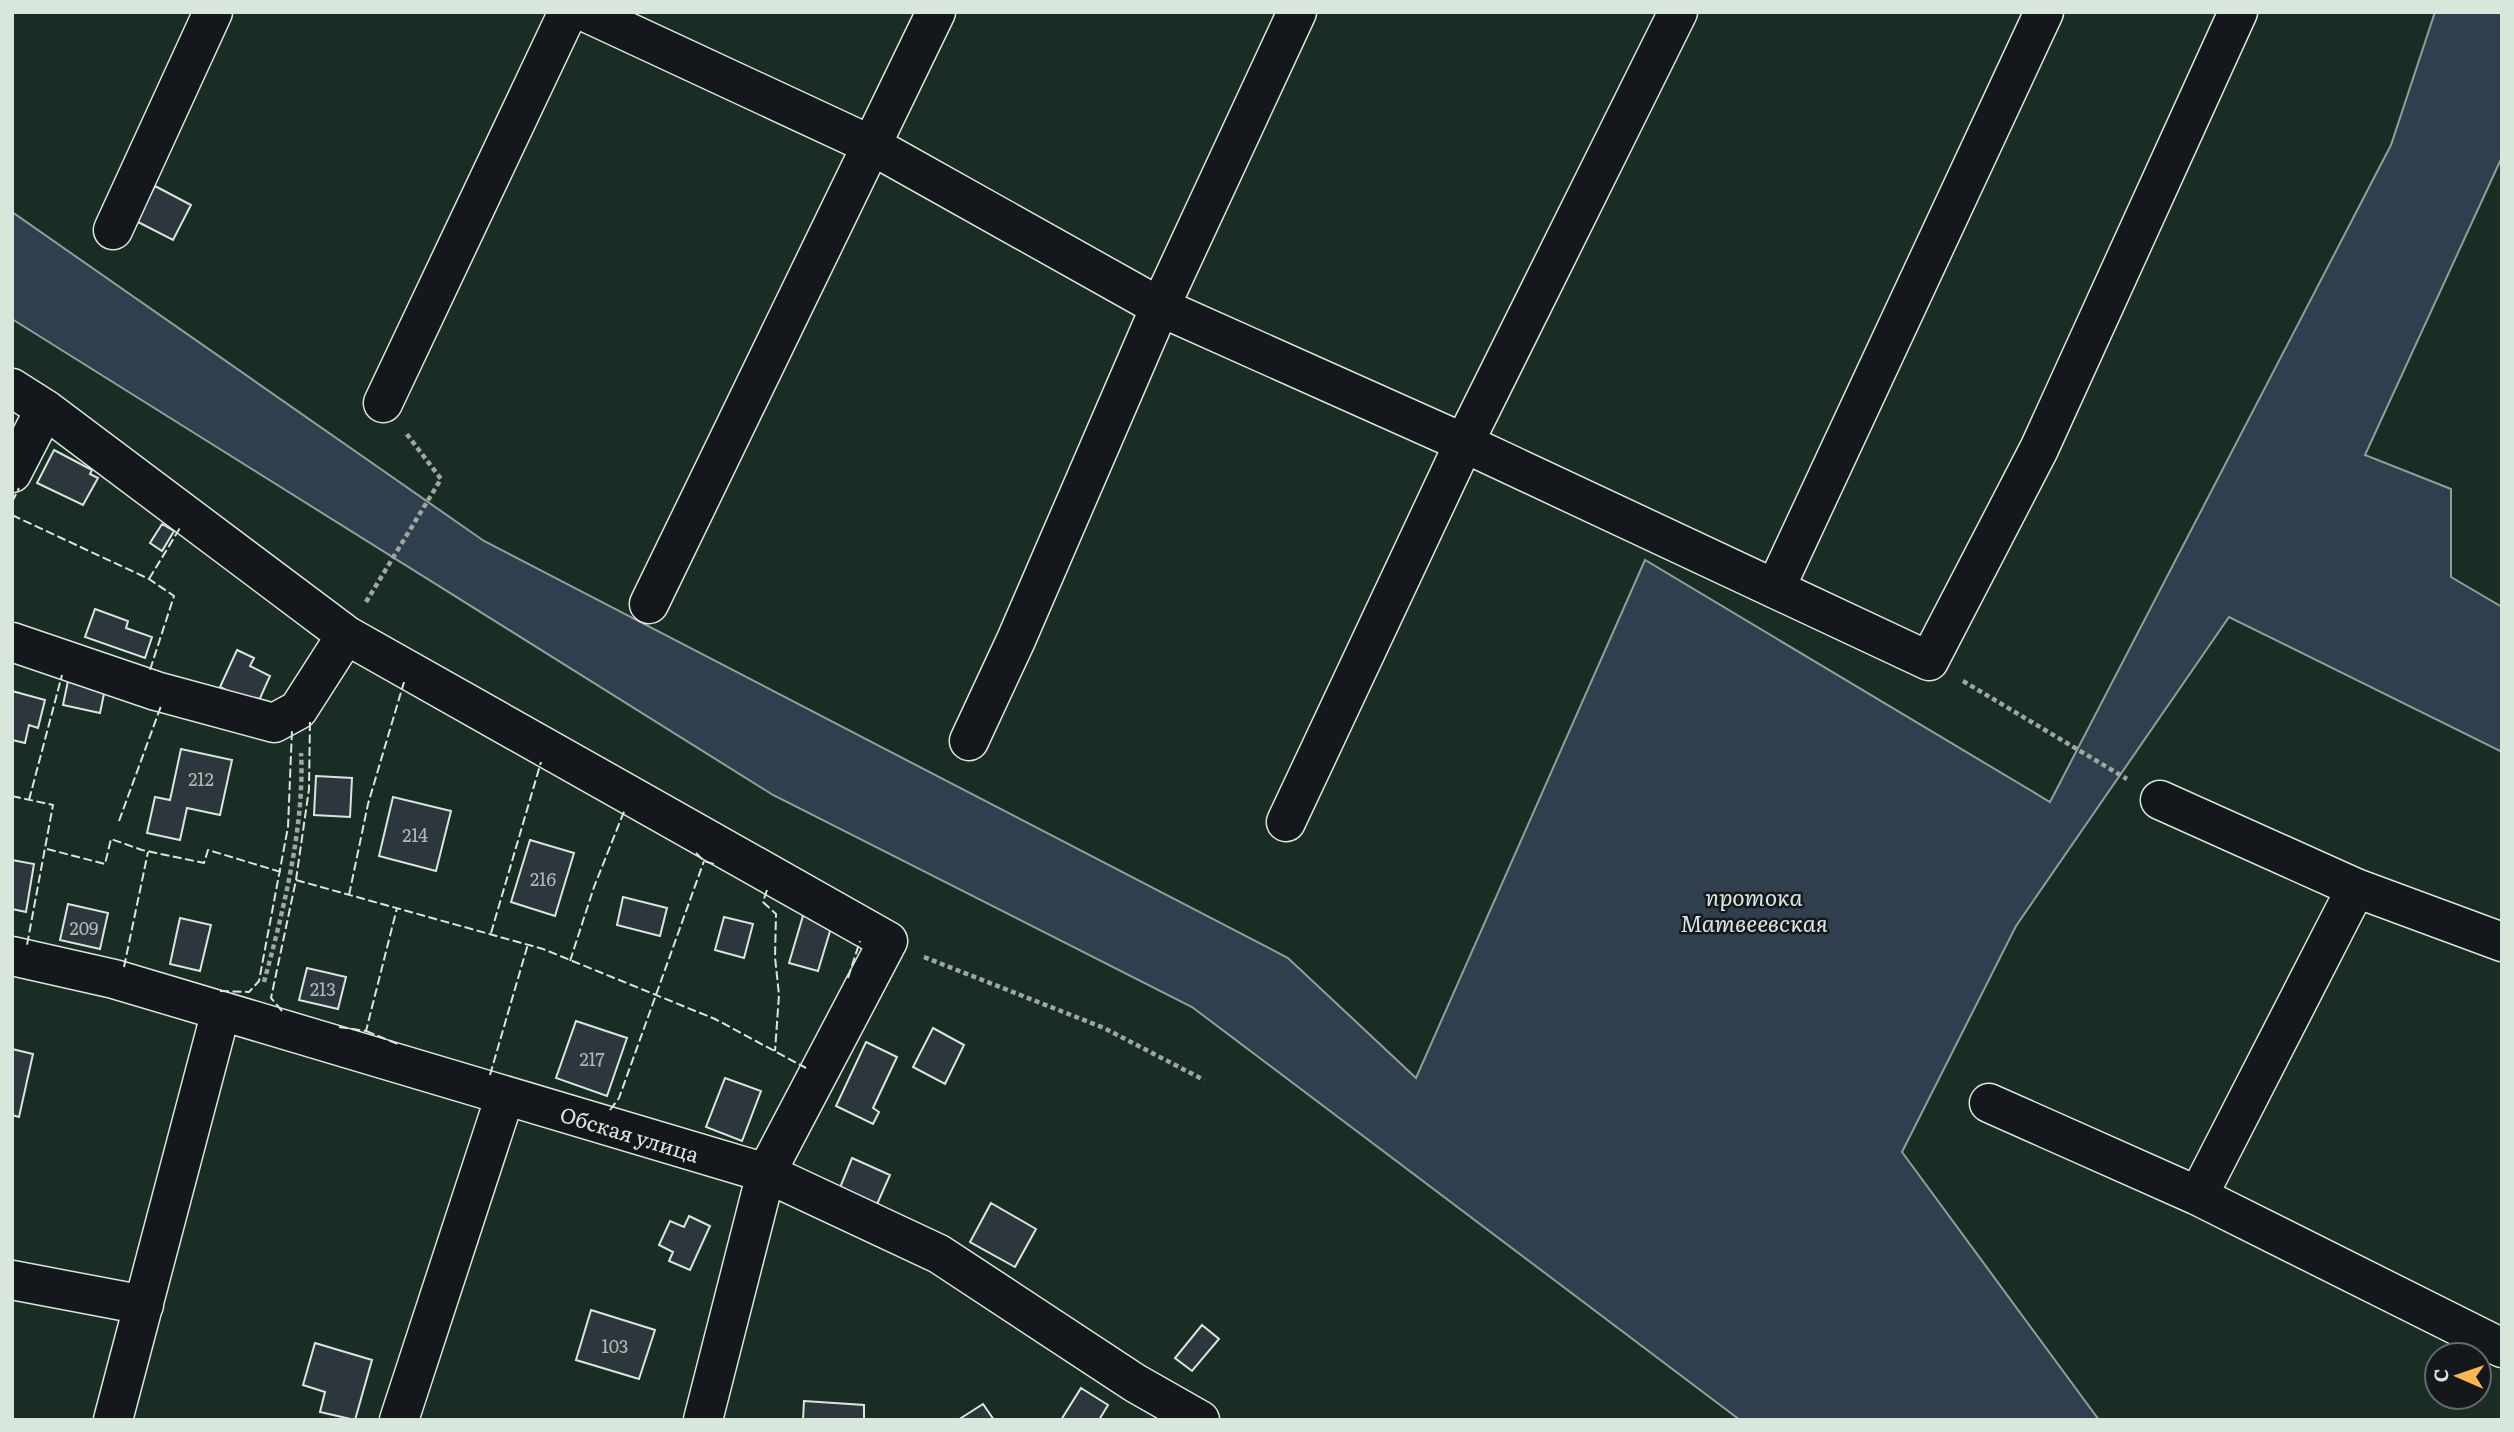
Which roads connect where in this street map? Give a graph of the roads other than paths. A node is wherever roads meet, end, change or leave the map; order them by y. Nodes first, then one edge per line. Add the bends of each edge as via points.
1 (213, 12) edge
2 (568, 12) edge
3 (585, 12) edge
4 (936, 12) edge
5 (1297, 12) edge
6 (1678, 12) edge
7 (2044, 12) edge
8 (2238, 12) edge
9 (871, 145) junction
10 (113, 230) dead end
11 (1160, 307) junction
12 (12, 388) edge
13 (383, 403) road end
14 (45, 409) junction
15 (1464, 443) junction
16 (12, 473) edge
17 (1776, 589) junction
18 (649, 604) dead end
19 (346, 635) junction
20 (12, 642) edge
21 (969, 741) dead end
22 (2160, 800) road end
23 (1286, 822) dead end
24 (2356, 888) junction
25 (2502, 942) edge
26 (12, 956) edge
27 (221, 1011) junction
28 (505, 1096) junction
29 (1989, 1103) dead end
30 (766, 1173) junction
31 (2198, 1196) junction
32 (12, 1280) edge
33 (144, 1305) junction
34 (2502, 1348) edge
35 (113, 1420) edge
36 (399, 1420) edge
37 (703, 1420) edge
38 (1199, 1420) edge

1 - 10 street
2 - 13 street
3 - 9 street
4 - 9 street
5 - 11 street
6 - 15 street
7 - 17 street
8 - 17 street via 2039,449 1929,661
9 - 11 street
9 - 18 street
11 - 15 street
11 - 21 street
12 - 14 street
14 - 16 street
14 - 19 street
15 - 17 street
15 - 23 street
19 - 20 street via 298,710 274,723 156,691
19 - 30 street via 888,941
22 - 24 street
24 - 25 street
24 - 31 street
26 - 27 street, Обская улица via 114,979
27 - 28 street, Обская улица
27 - 33 street
28 - 30 street, Обская улица
28 - 36 street
29 - 31 street
30 - 37 street
30 - 38 street, Обская улица via 939,1254
31 - 34 street
32 - 33 street
33 - 35 street

